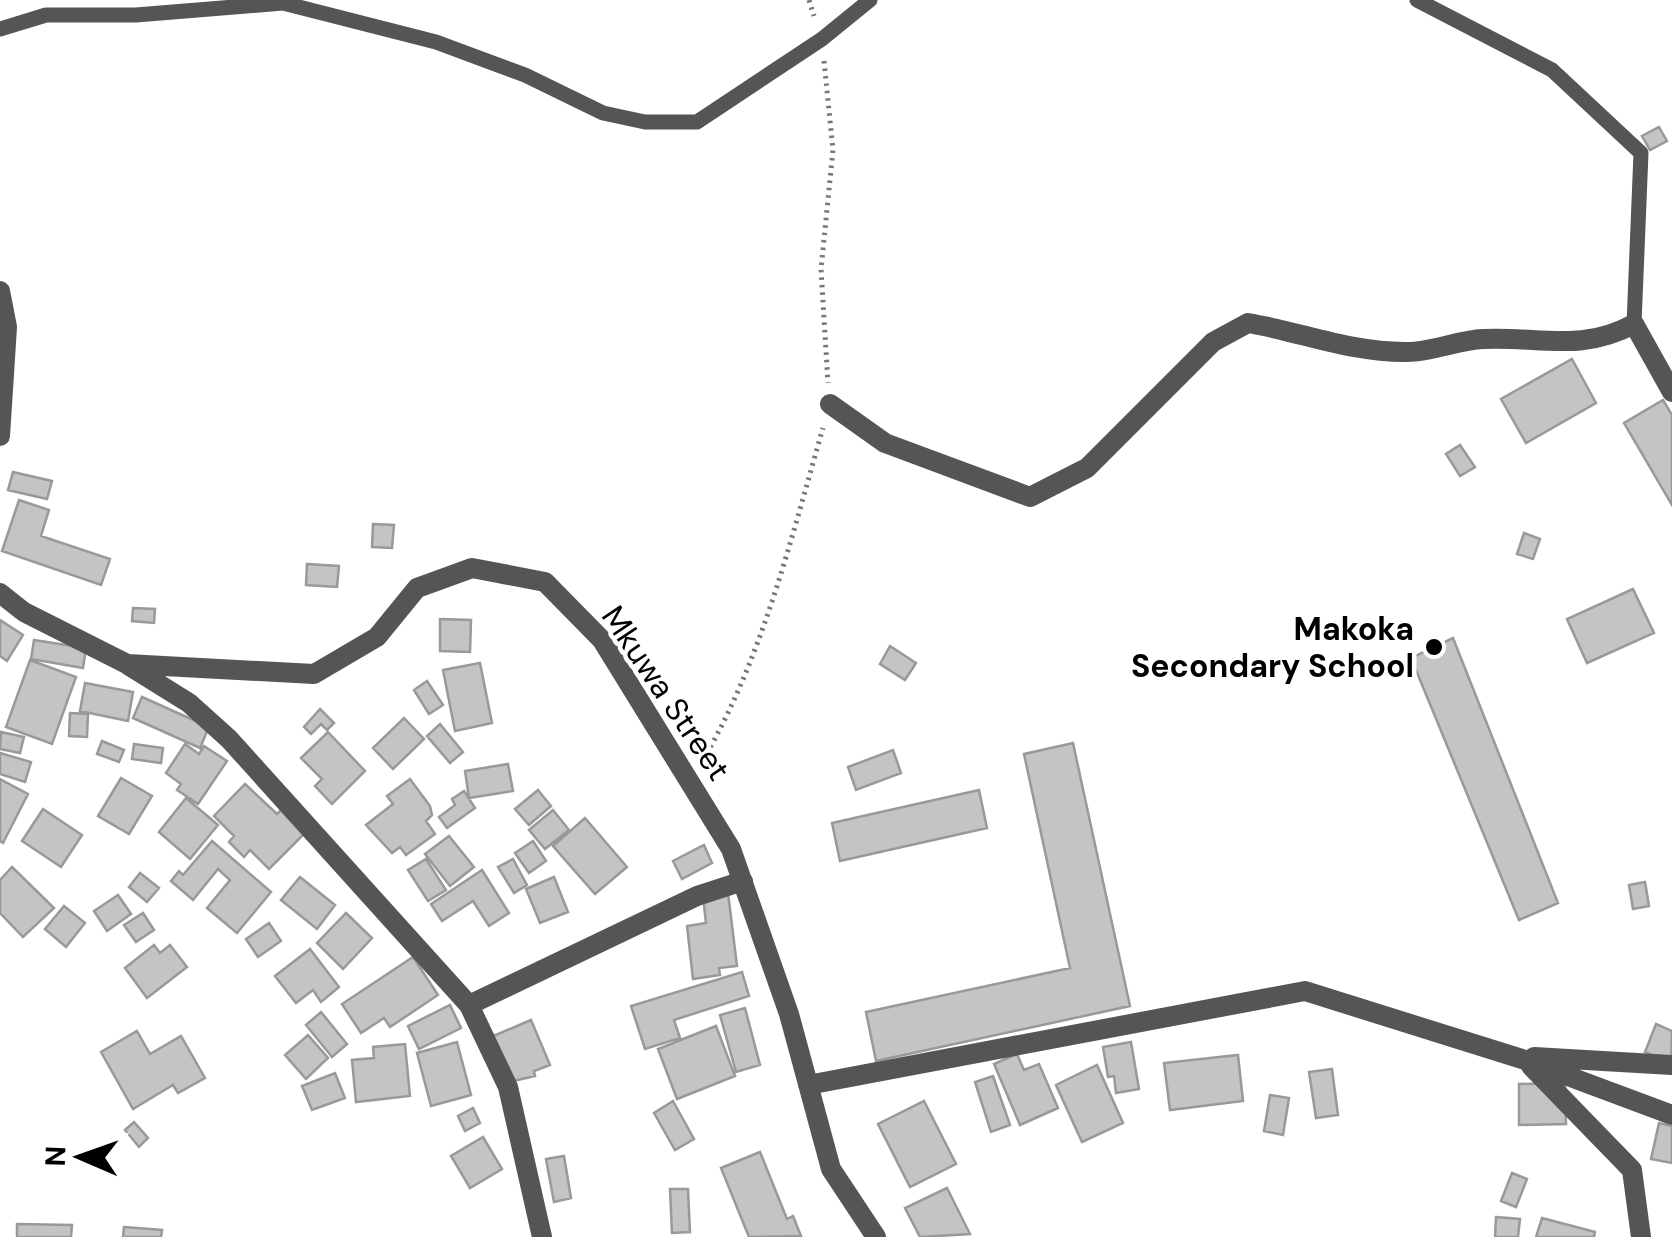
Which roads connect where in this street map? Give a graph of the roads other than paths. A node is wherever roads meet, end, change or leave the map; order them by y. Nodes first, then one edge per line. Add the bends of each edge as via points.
1 (870, 0) edge
2 (1417, 0) edge
3 (0, 29) edge
4 (0, 292) edge
5 (1634, 324) junction
6 (1672, 392) edge
7 (830, 404) road end
8 (0, 436) edge
9 (0, 593) edge
10 (126, 664) junction
11 (743, 882) junction
12 (469, 1005) junction
13 (1518, 1058) junction
14 (1672, 1065) edge
15 (808, 1086) junction
16 (1672, 1114) edge
17 (542, 1237) edge
18 (876, 1237) edge
19 (1641, 1237) edge

1 - 3 lane via 697,122 603,114 436,42 283,3 136,16 46,15
2 - 5 lane via 1552,70 1641,153
4 - 8 street via 8,327
5 - 6 street
5 - 7 street via 1606,339 1554,344 1483,338 1408,352 1332,344 1248,324 1213,342 1087,468 1030,497 885,443
9 - 10 street, Mkuwa Street
10 - 11 street, Mkuwa Street via 314,674 376,637 417,588 472,568 545,582 602,640 692,779 732,848
10 - 12 street via 189,703 229,738
11 - 12 street via 697,896
11 - 15 street, Mkuwa Street
12 - 17 street via 508,1087
13 - 14 street
13 - 15 street via 1305,991
13 - 16 street
13 - 19 street via 1632,1170
15 - 18 street, Mkuwa Street via 830,1169

